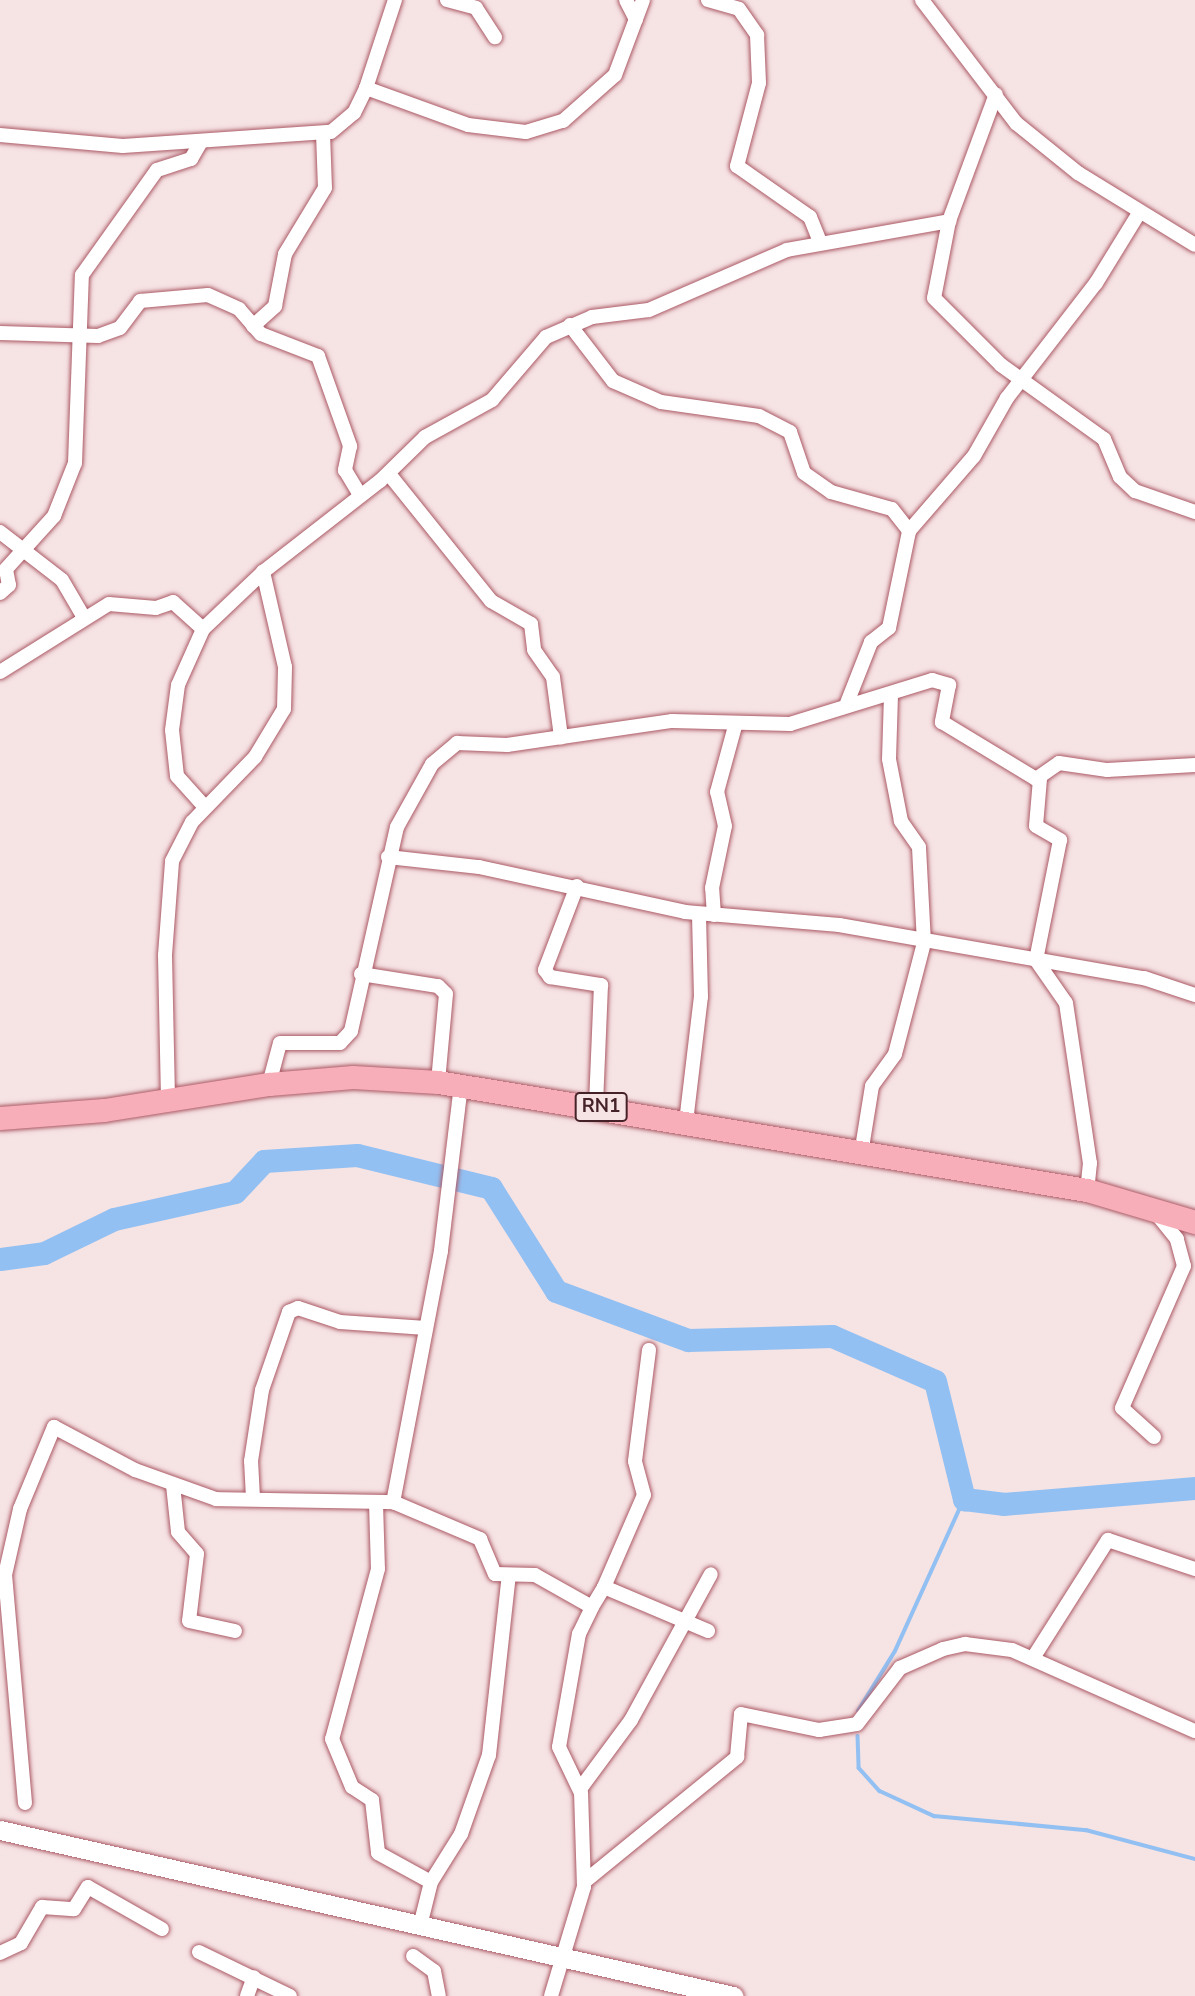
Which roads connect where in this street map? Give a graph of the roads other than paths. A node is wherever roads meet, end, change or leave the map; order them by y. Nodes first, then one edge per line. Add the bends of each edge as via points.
1 (395, 0) edge
2 (447, 0) edge
3 (626, 0) edge
4 (643, 0) edge
5 (708, 0) edge
6 (922, 0) edge
7 (636, 20) junction
8 (495, 37) dead end
9 (366, 88) junction
10 (996, 94) junction
11 (323, 134) junction
12 (0, 135) edge
13 (201, 142) junction
14 (1139, 213) junction
15 (949, 221) junction
16 (820, 242) junction
17 (1195, 245) edge
18 (570, 325) junction
19 (253, 326) junction
20 (0, 333) edge
21 (80, 336) junction
22 (1023, 379) junction
23 (389, 474) junction
24 (360, 495) junction
25 (1195, 512) edge
26 (909, 531) junction
27 (0, 532) edge
28 (24, 550) junction
29 (263, 572) junction
30 (0, 593) edge
31 (83, 616) junction
32 (203, 629) junction
33 (0, 671) edge
34 (891, 695) junction
35 (847, 703) junction
36 (735, 726) junction
37 (561, 737) junction
38 (1195, 765) edge
39 (1040, 779) junction
40 (204, 806) junction
41 (388, 857) junction
42 (578, 886) junction
43 (707, 914) junction
44 (924, 943) junction
45 (1036, 960) junction
46 (361, 974) junction
47 (1195, 995) edge
48 (449, 1083) junction
49 (268, 1084) junction
50 (169, 1099) junction
51 (596, 1106) junction
52 (0, 1118) edge
53 (686, 1122) junction
54 (861, 1154) junction
55 (1087, 1191) junction
56 (1151, 1208) junction
57 (1195, 1222) edge
58 (426, 1328) junction
59 (649, 1350) dead end
60 (1154, 1437) dead end
61 (173, 1485) junction
62 (253, 1498) junction
63 (393, 1502) junction
64 (376, 1503) junction
65 (1195, 1569) edge
66 (711, 1574) dead end
67 (509, 1575) junction
68 (604, 1587) junction
69 (592, 1607) junction
70 (686, 1621) junction
71 (235, 1631) dead end
72 (708, 1631) dead end
73 (1033, 1658) junction
74 (1195, 1731) edge
75 (580, 1789) junction
76 (25, 1803) dead end
77 (0, 1830) edge
78 (431, 1882) junction
79 (584, 1882) junction
80 (419, 1926) junction
81 (162, 1929) dead end
82 (199, 1952) dead end
83 (0, 1953) edge
84 (413, 1955) dead end
85 (564, 1957) junction
86 (254, 1977) junction
87 (722, 1995) edge
88 (247, 1996) edge
89 (290, 1996) edge
90 (439, 1996) edge
91 (551, 1996) edge

1 - 9 street
2 - 8 street via 476,8
3 - 7 street
4 - 7 street
5 - 16 street via 740,9 757,35 759,83 737,166 810,217
6 - 10 street
7 - 9 street via 609,83 563,121 531,131 460,123
9 - 11 street via 342,126
10 - 14 street via 1016,123 1062,162
10 - 15 street
11 - 13 street
11 - 19 street via 325,188 285,254 275,306
12 - 13 street via 123,146
13 - 21 street via 191,159 157,170 83,272
14 - 17 street
14 - 22 street
15 - 16 street
15 - 22 street via 934,298
16 - 18 street via 786,250 649,310
18 - 23 street via 537,343 486,405 425,437
18 - 26 street via 613,382 661,402 759,416 790,432 804,473 831,492 892,509
19 - 21 street via 239,309 204,294 140,301 118,330
19 - 24 street via 317,356 350,446 345,470
20 - 21 street
21 - 28 street via 75,463 54,516
22 - 25 street via 1104,439 1120,477 1135,491 1173,510
22 - 26 street via 974,456
23 - 24 street
23 - 37 street via 491,601 531,624 534,650 553,677
24 - 29 street
26 - 35 street via 889,628 871,642
27 - 28 street
28 - 30 street via 6,569 9,585
28 - 31 street via 62,580
29 - 32 street
29 - 40 street via 285,667 284,709 255,758
31 - 32 street via 109,604 156,608 173,602
31 - 33 street
32 - 40 street via 178,685 172,730 178,781
34 - 35 street
34 - 39 street via 927,680 946,681 942,722 1017,772
34 - 44 street via 889,759 901,821 919,847
35 - 36 street via 790,724
36 - 37 street via 671,720
36 - 43 street via 717,792 725,826
37 - 41 street via 454,745 422,783
38 - 39 street via 1107,770 1059,763
39 - 45 street via 1036,827 1060,840
40 - 50 street via 179,842 168,881
41 - 42 street
41 - 46 street via 381,912
42 - 43 street
42 - 51 street via 545,970 550,977 601,985
43 - 44 street via 839,925
43 - 53 street
44 - 45 street
44 - 54 street via 895,1054 872,1086
45 - 47 street via 1144,978
45 - 55 street via 1066,1003 1090,1163
46 - 48 street via 438,986 446,994
46 - 49 street via 354,1021 344,1040 280,1043
48 - 49 highway, RN1 via 353,1077
48 - 51 highway, RN1
48 - 58 street via 455,1163
49 - 50 highway, RN1
50 - 52 highway, RN1
51 - 53 highway, RN1
53 - 54 highway, RN1
54 - 55 highway, RN1
55 - 56 highway, RN1
56 - 57 highway, RN1
56 - 60 street via 1177,1239 1184,1266 1122,1402 1124,1415
58 - 62 street via 340,1322 298,1308 289,1312 262,1390 251,1461
58 - 63 street
59 - 68 street via 635,1461 644,1495
61 - 62 street via 216,1499
61 - 71 street via 178,1532 197,1554 189,1620
61 - 76 street via 54,1427 20,1508 5,1575
62 - 64 street
63 - 64 street
63 - 67 street via 466,1530 485,1548 492,1572
64 - 78 street via 378,1569 332,1739 348,1781 372,1800 378,1853
65 - 73 street via 1108,1540
66 - 70 street
67 - 69 street via 535,1575
67 - 78 street via 489,1755 461,1834
68 - 69 street
68 - 70 street
69 - 75 street via 579,1633 559,1747
70 - 72 street
70 - 75 street via 631,1720
73 - 74 street
73 - 79 street via 965,1644 916,1657 888,1681 868,1716 843,1729 819,1731 741,1714 737,1757
75 - 79 street
77 - 80 main road
78 - 80 street
79 - 85 street
80 - 85 main road
81 - 83 street via 89,1887 74,1909 42,1907 21,1943
82 - 86 street
84 - 90 street via 434,1971
85 - 87 main road
85 - 91 street
86 - 88 street
86 - 89 street

